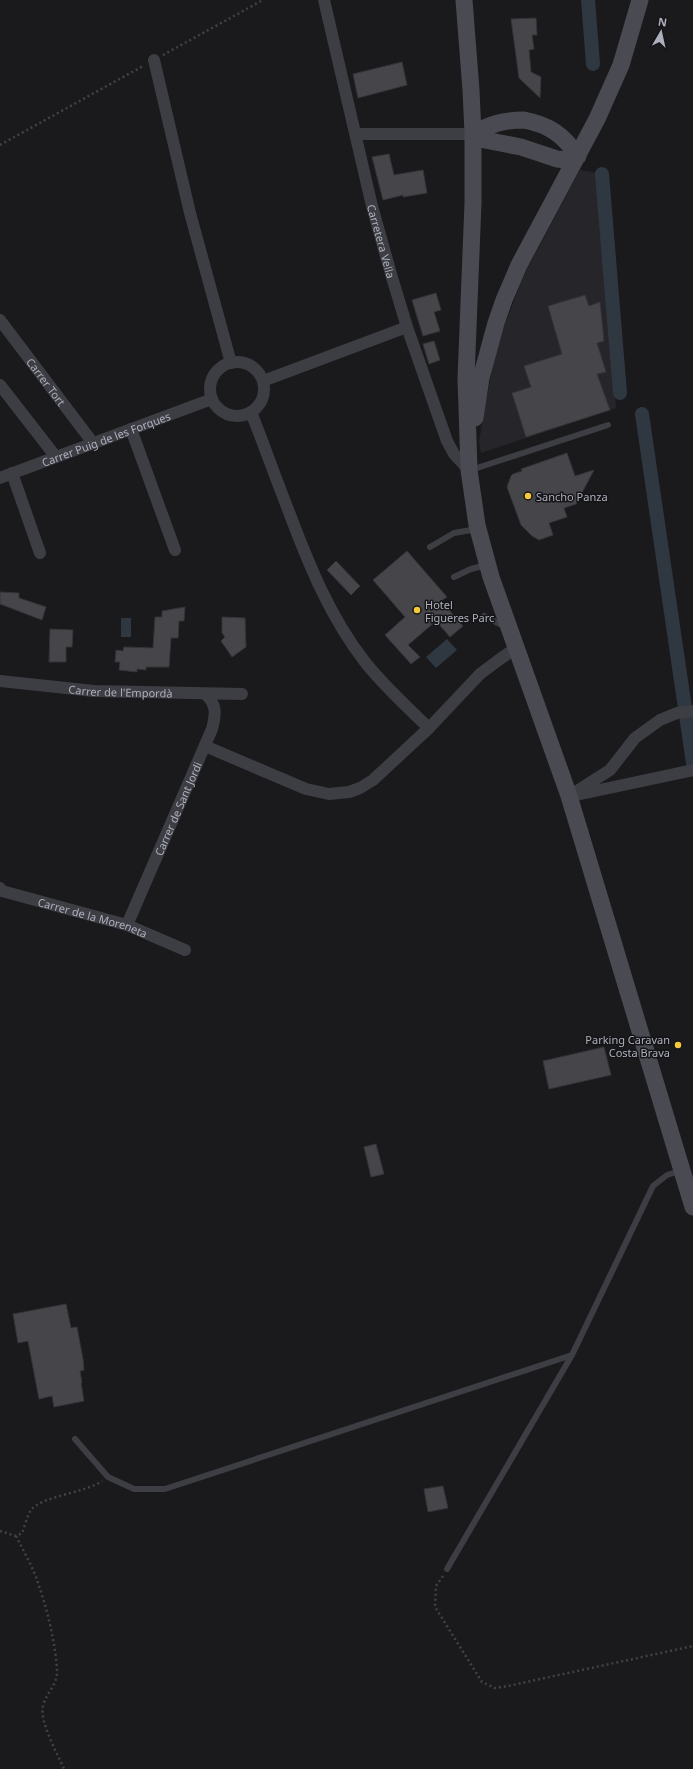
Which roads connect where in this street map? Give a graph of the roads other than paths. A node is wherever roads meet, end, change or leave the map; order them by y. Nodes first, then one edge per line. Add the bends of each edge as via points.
1 (324, 0) edge
2 (464, 0) edge
3 (640, 0) edge
4 (154, 60) road end
5 (356, 134) junction
6 (473, 134) junction
7 (578, 156) junction
8 (0, 320) edge
9 (407, 327) junction
10 (231, 363) junction
11 (263, 381) junction
12 (0, 385) edge
13 (212, 399) junction
14 (251, 412) junction
15 (608, 425) dead end
16 (132, 429) junction
17 (94, 443) junction
18 (469, 449) junction
19 (56, 457) junction
20 (469, 470) junction
21 (12, 473) junction
22 (0, 478) edge
23 (478, 528) junction
24 (430, 547) dead end
25 (175, 550) dead end
26 (40, 554) dead end
27 (488, 565) junction
28 (454, 578) dead end
29 (484, 616) dead end
30 (509, 628) junction
31 (516, 648) junction
32 (0, 681) edge
33 (206, 694) junction
34 (242, 694) dead end
35 (693, 711) edge
36 (429, 728) junction
37 (205, 746) junction
38 (693, 770) edge
39 (569, 796) junction
40 (0, 888) edge
41 (127, 925) junction
42 (185, 950) dead end
43 (682, 1171) junction
44 (693, 1207) edge
45 (572, 1355) junction
46 (75, 1439) dead end
47 (447, 1569) road end

1 - 5 street, Carretera Vella
2 - 6 main road
3 - 7 main road via 621,65
4 - 10 street via 190,212
5 - 6 street
5 - 9 street, Carretera Vella via 372,206
6 - 7 main road via 485,140 521,146 557,159 569,160
6 - 7 main road via 500,122 537,122 558,133
6 - 18 main road via 466,378
7 - 18 main road via 519,265 504,300 483,371
8 - 17 street, Carrer Tort
9 - 11 street
9 - 20 street, Carretera Vella via 447,441 454,454
10 - 11 street via 239,362 254,368
10 - 13 street via 222,366 213,376 210,390
11 - 14 street via 262,399
12 - 19 street
13 - 14 street via 216,407 228,414 242,416
13 - 16 street, Carrer Puig de les Forques
14 - 36 street via 319,589 366,663
15 - 20 lane
16 - 17 street, Carrer Puig de les Forques
16 - 25 street
17 - 19 street, Carrer Puig de les Forques
18 - 20 main road
19 - 21 street, Carrer Puig de les Forques
20 - 23 main road
21 - 22 street, Carrer Puig de les Forques
21 - 26 street
23 - 24 lane via 454,533
23 - 27 main road
27 - 28 lane via 471,569
27 - 30 main road
29 - 30 lane
30 - 31 main road
31 - 36 street via 480,674
31 - 39 main road
32 - 33 street, Carrer de l'Empordà via 94,691
33 - 34 street, Carrer de l'Empordà
33 - 37 street, Carrer de Sant Jordi via 214,705 215,715
35 - 39 street via 678,713 660,720 635,738 610,770
36 - 37 street via 373,780 360,788 338,794 306,789
37 - 41 street, Carrer de Sant Jordi
38 - 39 street
39 - 43 main road
40 - 41 street, Carrer de la Moreneta via 2,891
41 - 42 street, Carrer de la Moreneta
43 - 44 main road
43 - 45 lane via 667,1176 653,1186
45 - 46 lane via 164,1488 134,1488 108,1477
45 - 47 lane

